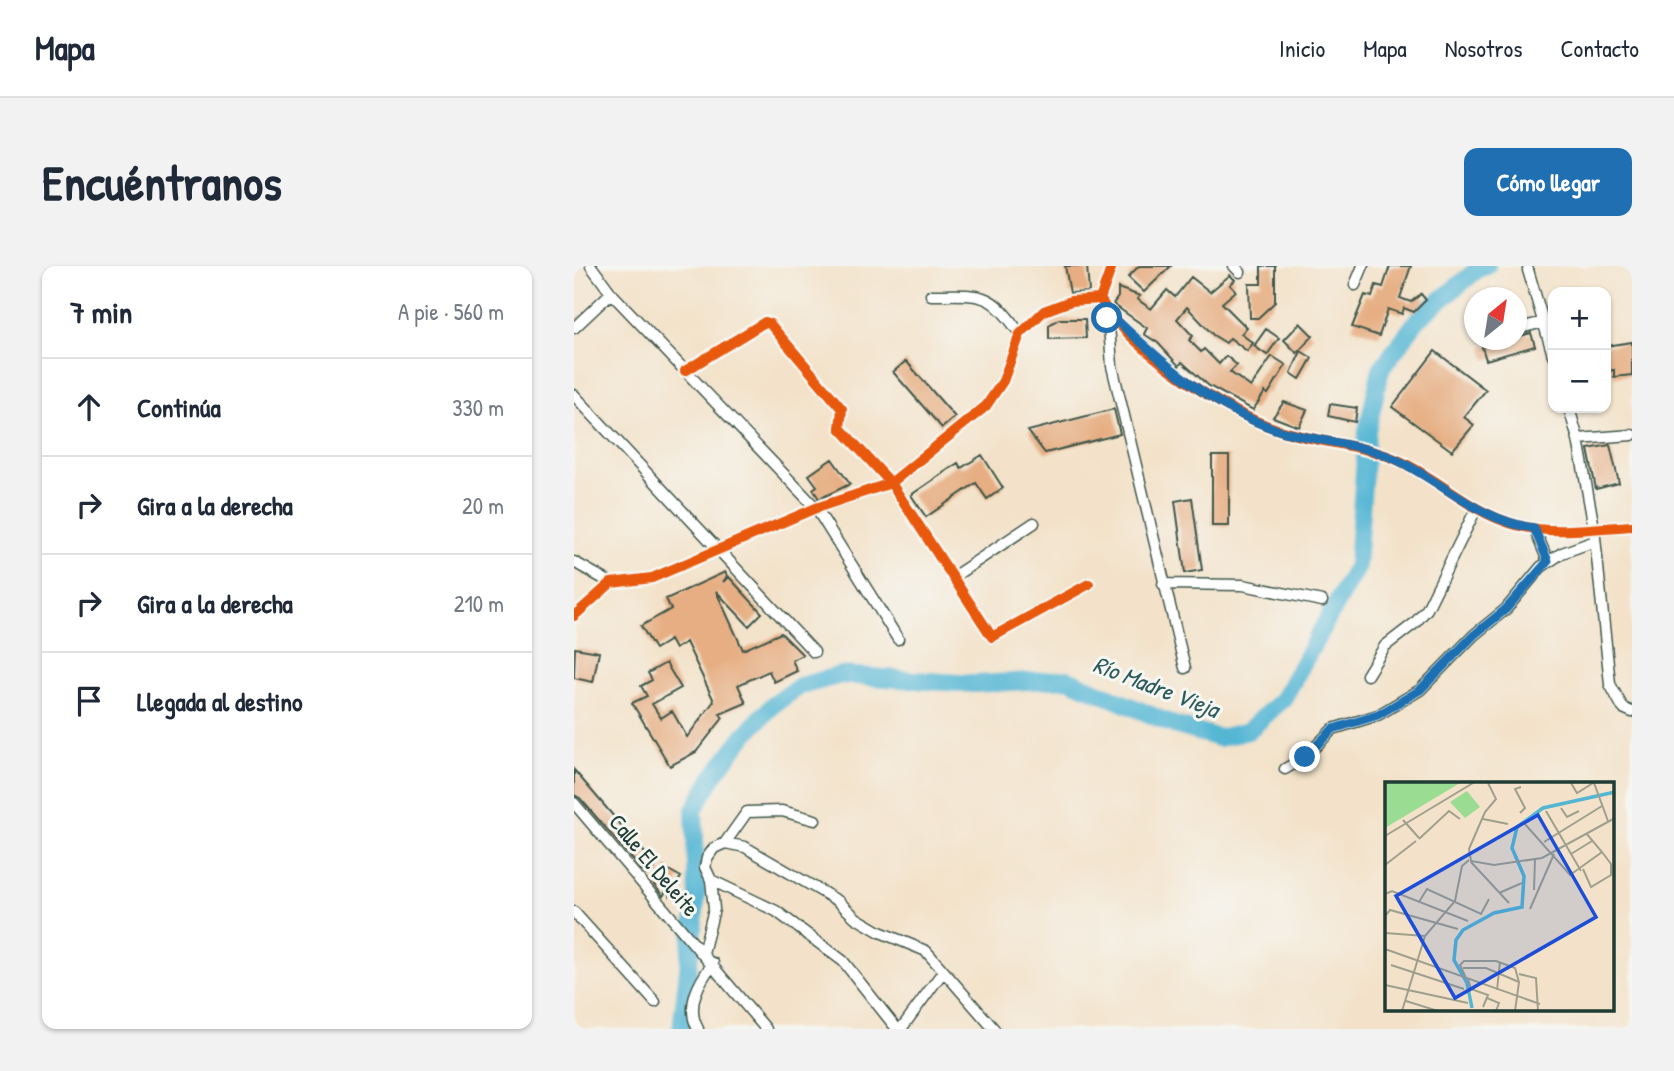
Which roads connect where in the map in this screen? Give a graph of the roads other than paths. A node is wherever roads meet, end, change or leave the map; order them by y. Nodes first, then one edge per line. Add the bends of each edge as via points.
1 (591, 266) edge
2 (1112, 266) edge
3 (1363, 266) edge
4 (1528, 270) dead end
5 (1354, 285) dead end
6 (611, 293) junction
7 (932, 295) dead end
8 (1100, 299) junction
9 (1108, 312) junction
10 (1544, 322) junction
11 (1527, 326) edge
12 (574, 328) edge
13 (1020, 334) junction
14 (1552, 350) edge
15 (685, 371) junction
16 (574, 395) edge
17 (1570, 413) edge
18 (1632, 436) edge
19 (1578, 439) junction
20 (891, 483) junction
21 (816, 508) junction
22 (1476, 509) junction
23 (1034, 523) dead end
24 (1632, 526) edge
25 (1534, 528) junction
26 (1594, 528) junction
27 (1595, 541) junction
28 (722, 550) junction
29 (1548, 561) junction
30 (574, 562) edge
31 (953, 577) junction
32 (611, 583) junction
33 (1089, 584) dead end
34 (1163, 584) junction
35 (1322, 601) dead end
36 (574, 616) edge
37 (898, 639) dead end
38 (814, 652) dead end
39 (1185, 668) dead end
40 (1367, 676) dead end
41 (1632, 712) edge
42 (1284, 769) dead end
43 (574, 803) edge
44 (815, 820) dead end
45 (725, 843) junction
46 (711, 880) junction
47 (574, 912) edge
48 (701, 951) junction
49 (713, 963) junction
50 (942, 973) junction
51 (655, 1002) dead end
52 (698, 1029) edge
53 (766, 1029) edge
54 (899, 1029) edge
55 (994, 1029) edge

1 - 6 street
2 - 8 street
3 - 5 street
4 - 10 street
6 - 12 street
6 - 15 street
7 - 13 street via 987,298 1000,307
8 - 9 street
8 - 13 street via 1071,301 1044,311
9 - 22 street via 1162,363 1226,407 1277,429 1400,461
9 - 34 street via 1112,366
10 - 11 street
10 - 14 street
13 - 20 street via 1003,381 986,406
15 - 20 street via 765,322 770,324 842,409 840,428
15 - 21 street
16 - 28 street
17 - 19 street
18 - 19 street
19 - 26 street
20 - 21 street
20 - 31 street
21 - 28 street
21 - 37 street
22 - 25 street
22 - 40 street via 1427,608 1415,624 1385,646
23 - 31 street
24 - 26 street
25 - 26 street
25 - 29 street
26 - 27 street
27 - 29 street
27 - 41 street via 1610,684 1623,708
28 - 32 street via 652,578
28 - 38 street
29 - 42 street via 1506,609 1420,690 1378,715 1333,729 1305,757
30 - 32 street
31 - 33 street via 992,637
32 - 36 street
34 - 35 street via 1243,585
34 - 39 street
43 - 48 street, Calle El Deleite
44 - 45 street via 782,811 747,812
45 - 46 street via 707,858 705,867
45 - 50 street via 745,847 838,901 856,918 926,951
46 - 48 street via 714,909
46 - 54 street via 776,911 843,961
47 - 51 street
48 - 49 street, Calle El Deleite
49 - 52 street via 700,981 691,1010
49 - 53 street, Calle El Deleite
50 - 54 street
50 - 55 street via 962,989

